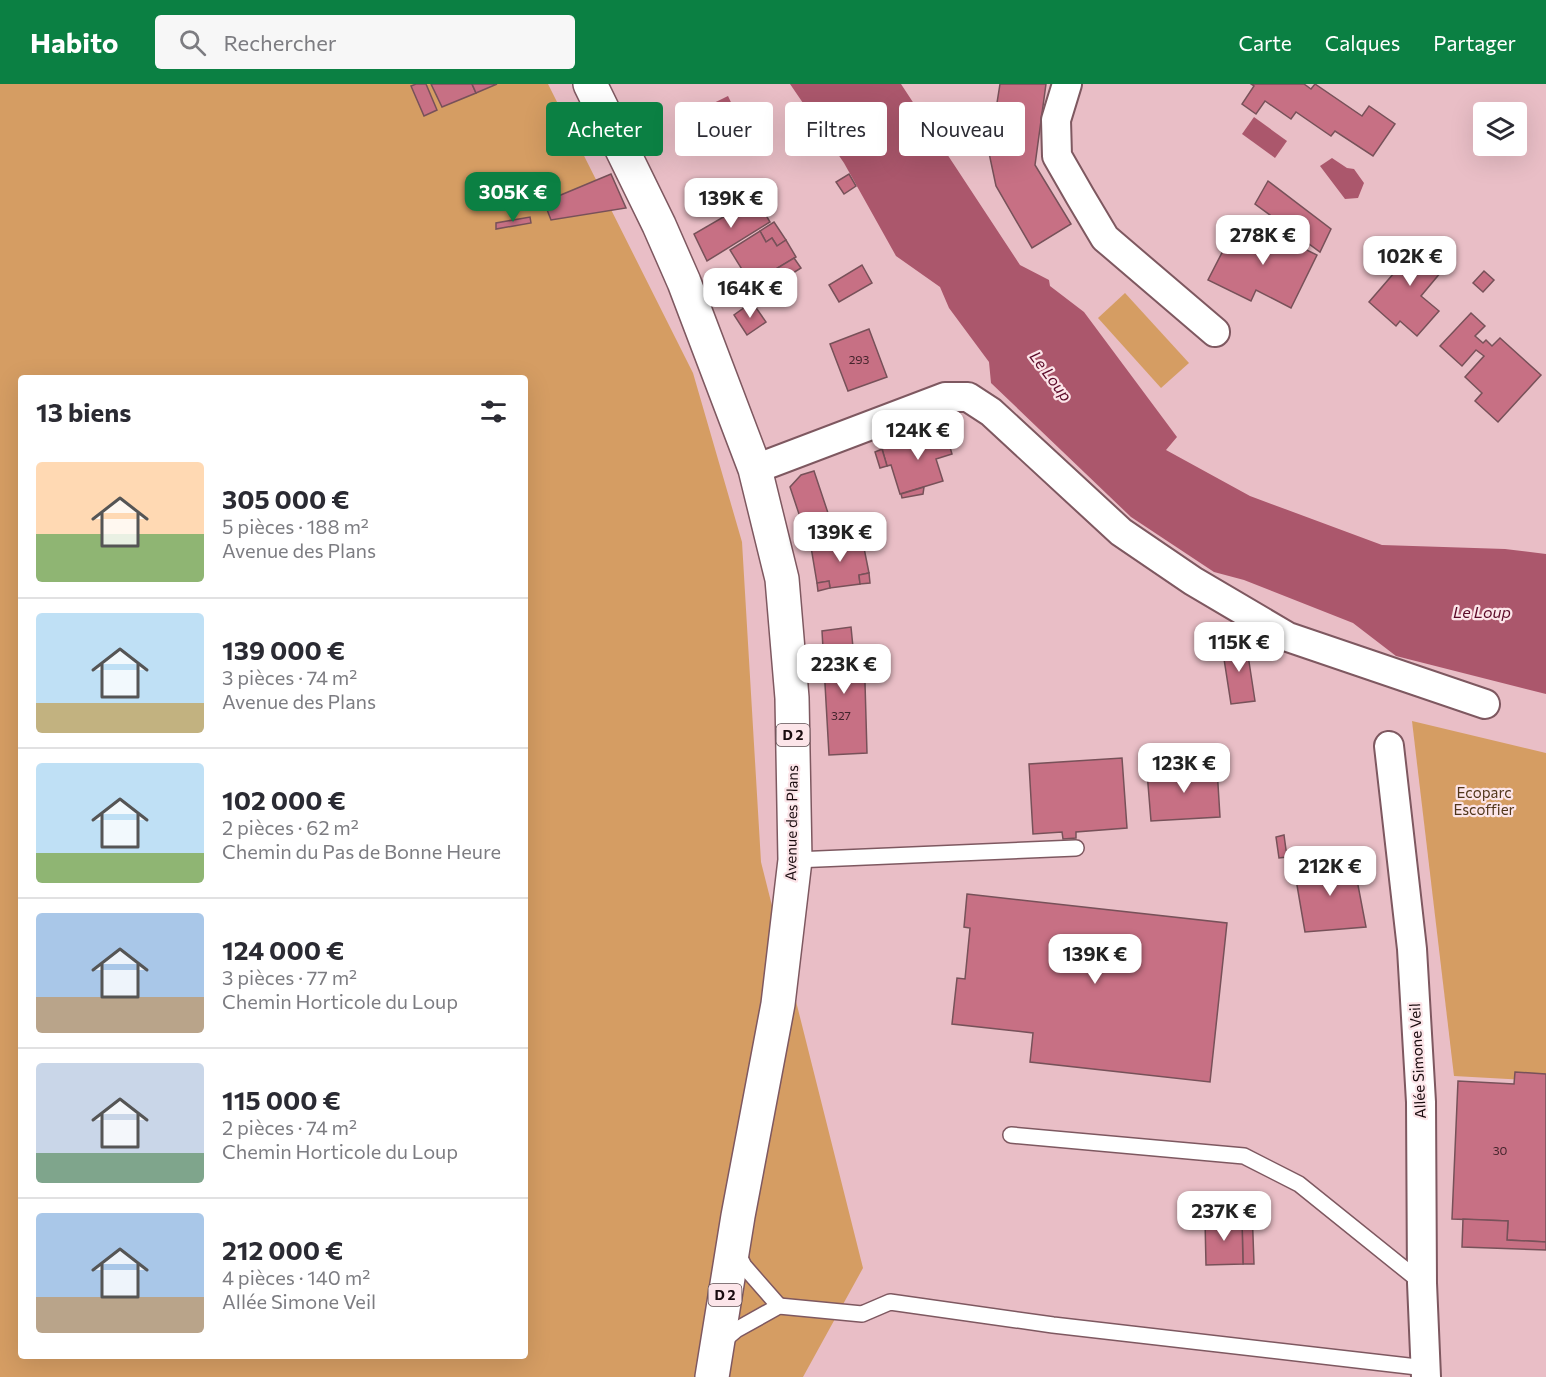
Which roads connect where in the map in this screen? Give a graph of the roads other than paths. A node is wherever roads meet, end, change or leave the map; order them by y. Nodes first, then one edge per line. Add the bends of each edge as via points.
1 (590, 84) edge
2 (1067, 84) edge
3 (1215, 332) dead end
4 (754, 469) junction
5 (1485, 704) dead end
6 (1389, 746) dead end
7 (1076, 848) dead end
8 (795, 860) junction
9 (1011, 1135) dead end
10 (733, 1244) junction
11 (1422, 1283) junction
12 (779, 1306) junction
13 (715, 1361) edge
14 (1426, 1372) edge

1 - 4 main road, Avenue des Plans / D 2 via 684,282
2 - 3 street via 1056,120 1057,156 1105,238
4 - 5 street via 945,397 968,397 991,412 1121,532 1193,581 1288,637
4 - 8 main road, Avenue des Plans / D 2 via 782,579 792,698
6 - 11 street, Allée Simone Veil via 1412,949 1421,1102
7 - 8 lane
8 - 10 main road, Avenue des Plans / D 2 via 778,1004
9 - 11 lane via 1244,1156 1299,1184
10 - 12 lane via 744,1266
10 - 13 main road, Avenue des Plans / D 2
11 - 14 street, Allée Simone Veil
12 - 13 lane via 736,1330
12 - 14 lane via 862,1314 890,1302

